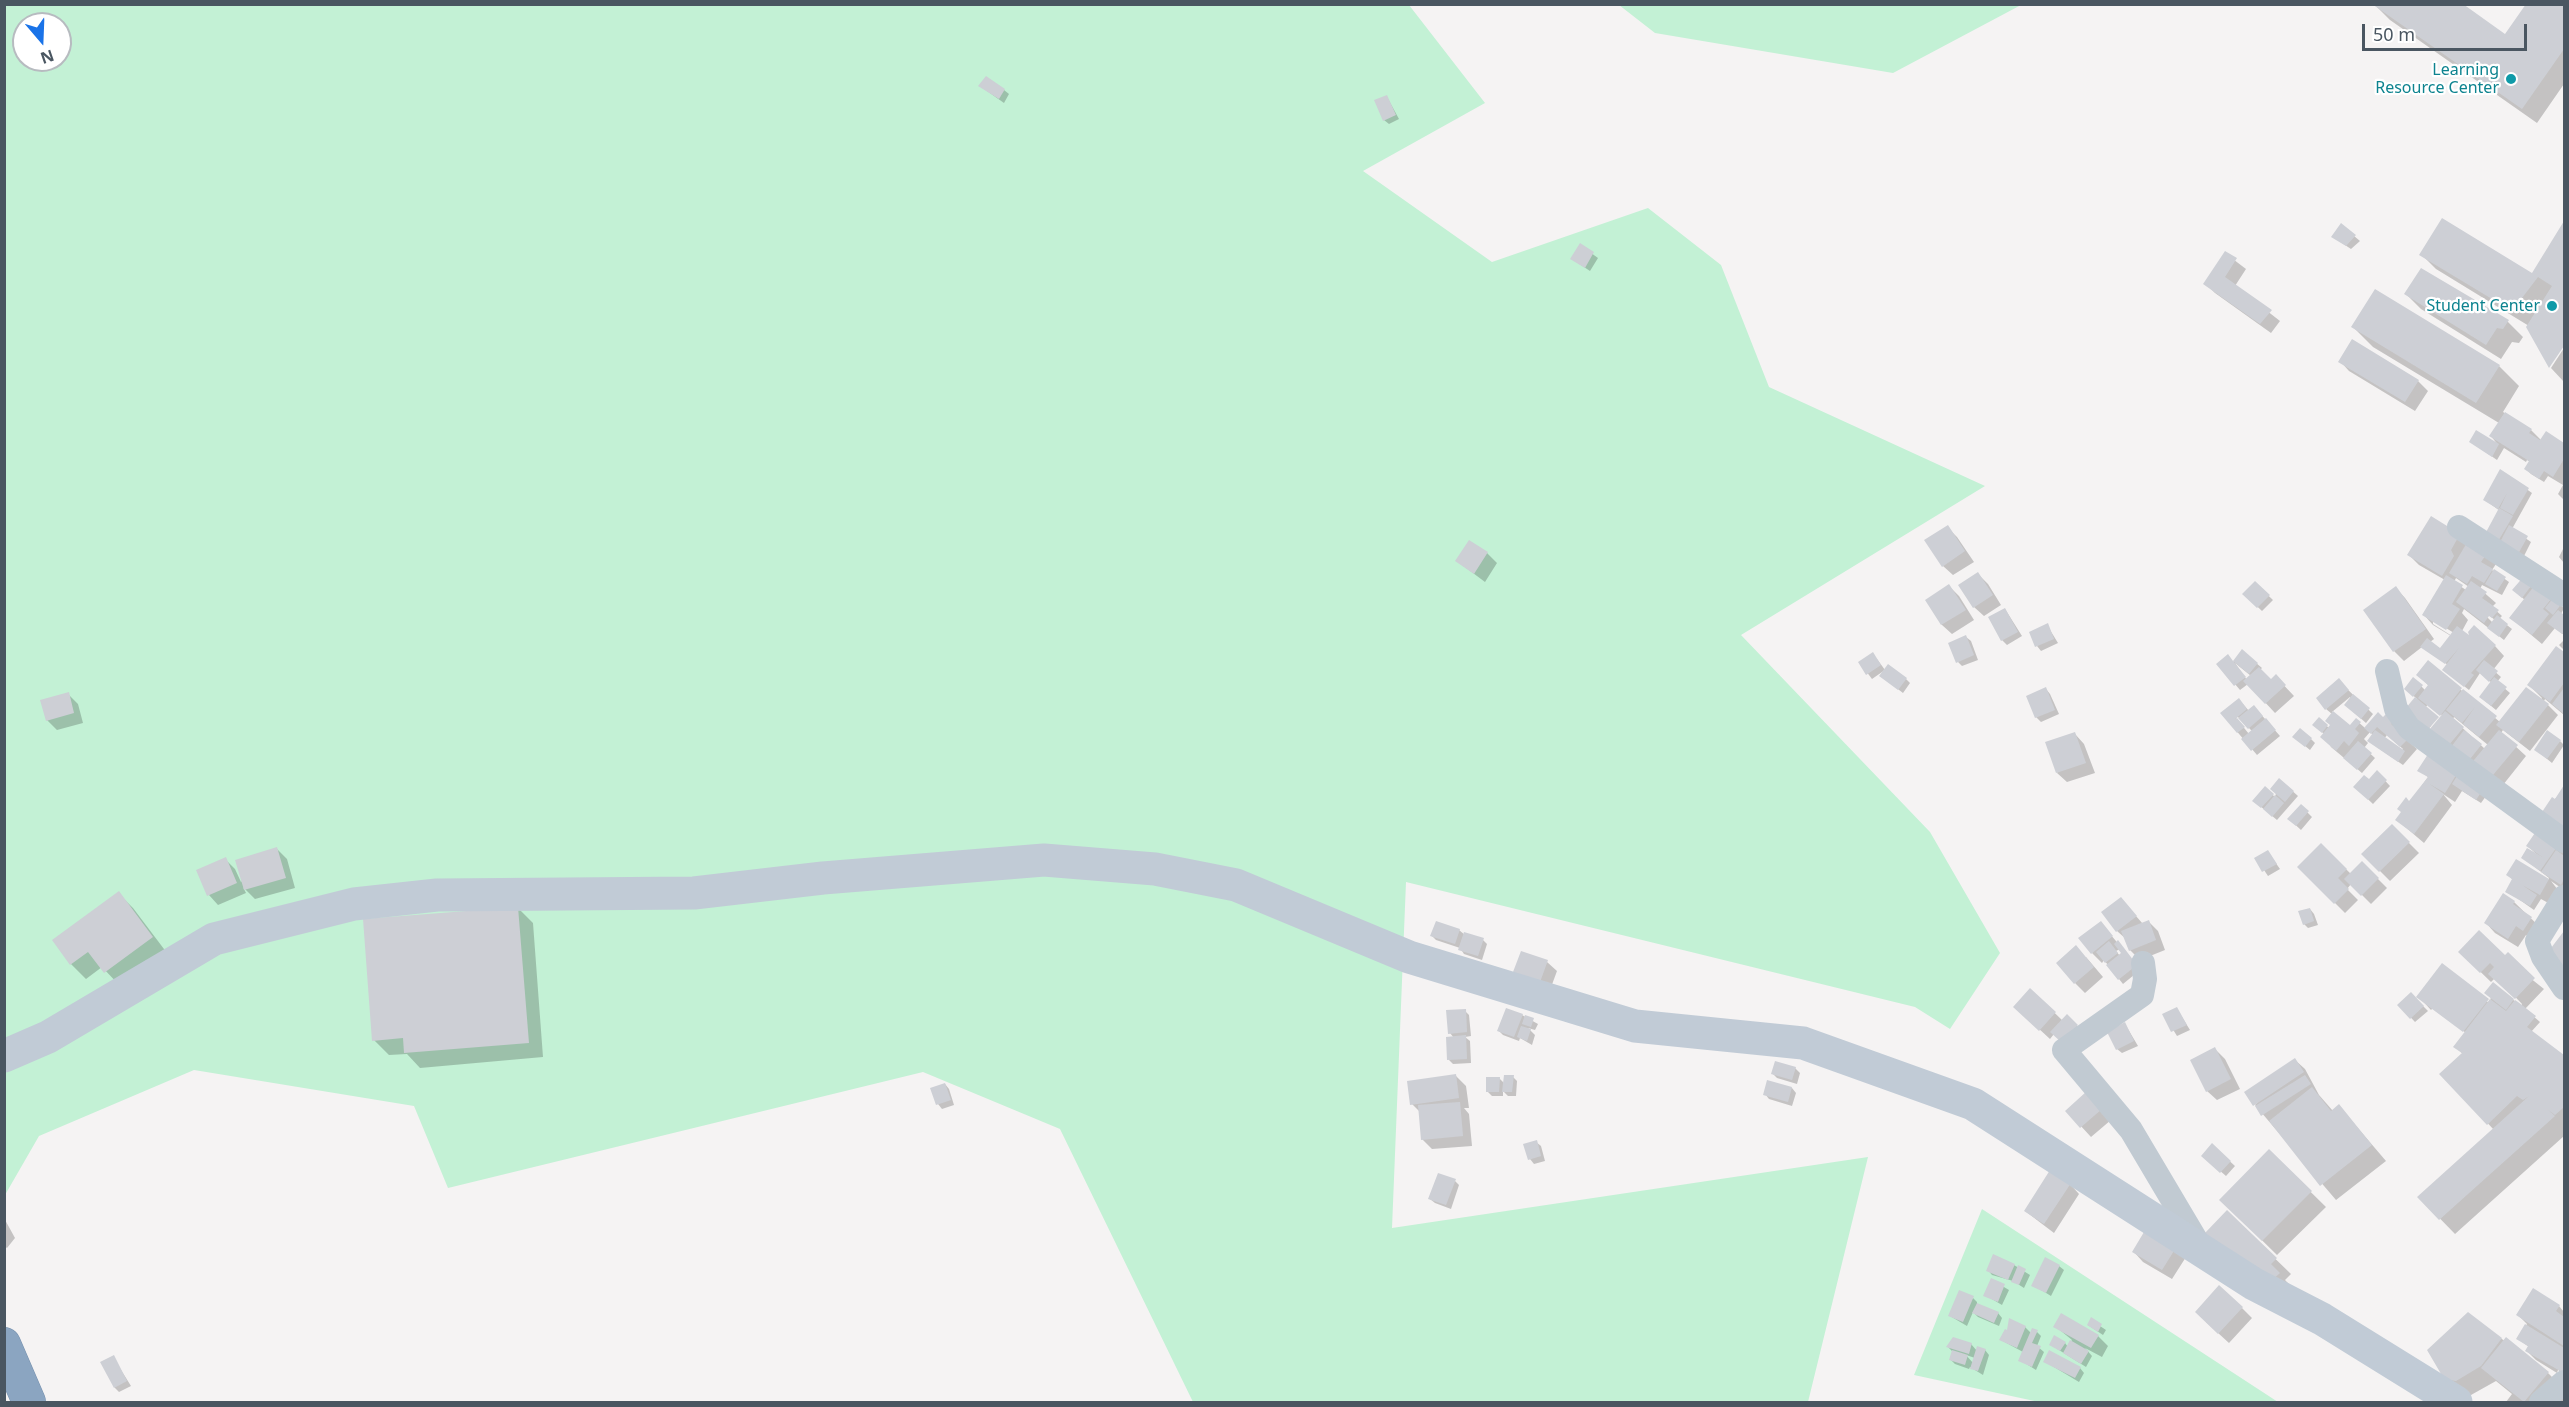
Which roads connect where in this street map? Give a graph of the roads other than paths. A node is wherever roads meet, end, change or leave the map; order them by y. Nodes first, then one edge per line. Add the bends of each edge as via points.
1 (2460, 527) dead end
2 (2565, 595) edge
3 (2387, 671) dead end
4 (2565, 841) edge
5 (2565, 897) edge
6 (2143, 963) dead end
7 (2565, 988) edge
8 (4, 1056) edge
9 (2202, 1250) junction
10 (4, 1344) edge
11 (2565, 1382) edge
12 (29, 1402) edge
13 (2456, 1402) edge
14 (2541, 1402) edge

1 - 2 street
3 - 4 street via 2396,709 2409,728
5 - 7 street via 2537,941 2543,957
6 - 9 street via 2142,995 2064,1050 2131,1130
8 - 9 street via 48,1037 214,939 354,904 437,895 694,893 1044,860 1155,869 1236,885 1409,957 1635,1026 1803,1043 1973,1104
9 - 13 street
10 - 12 highway
11 - 14 street

